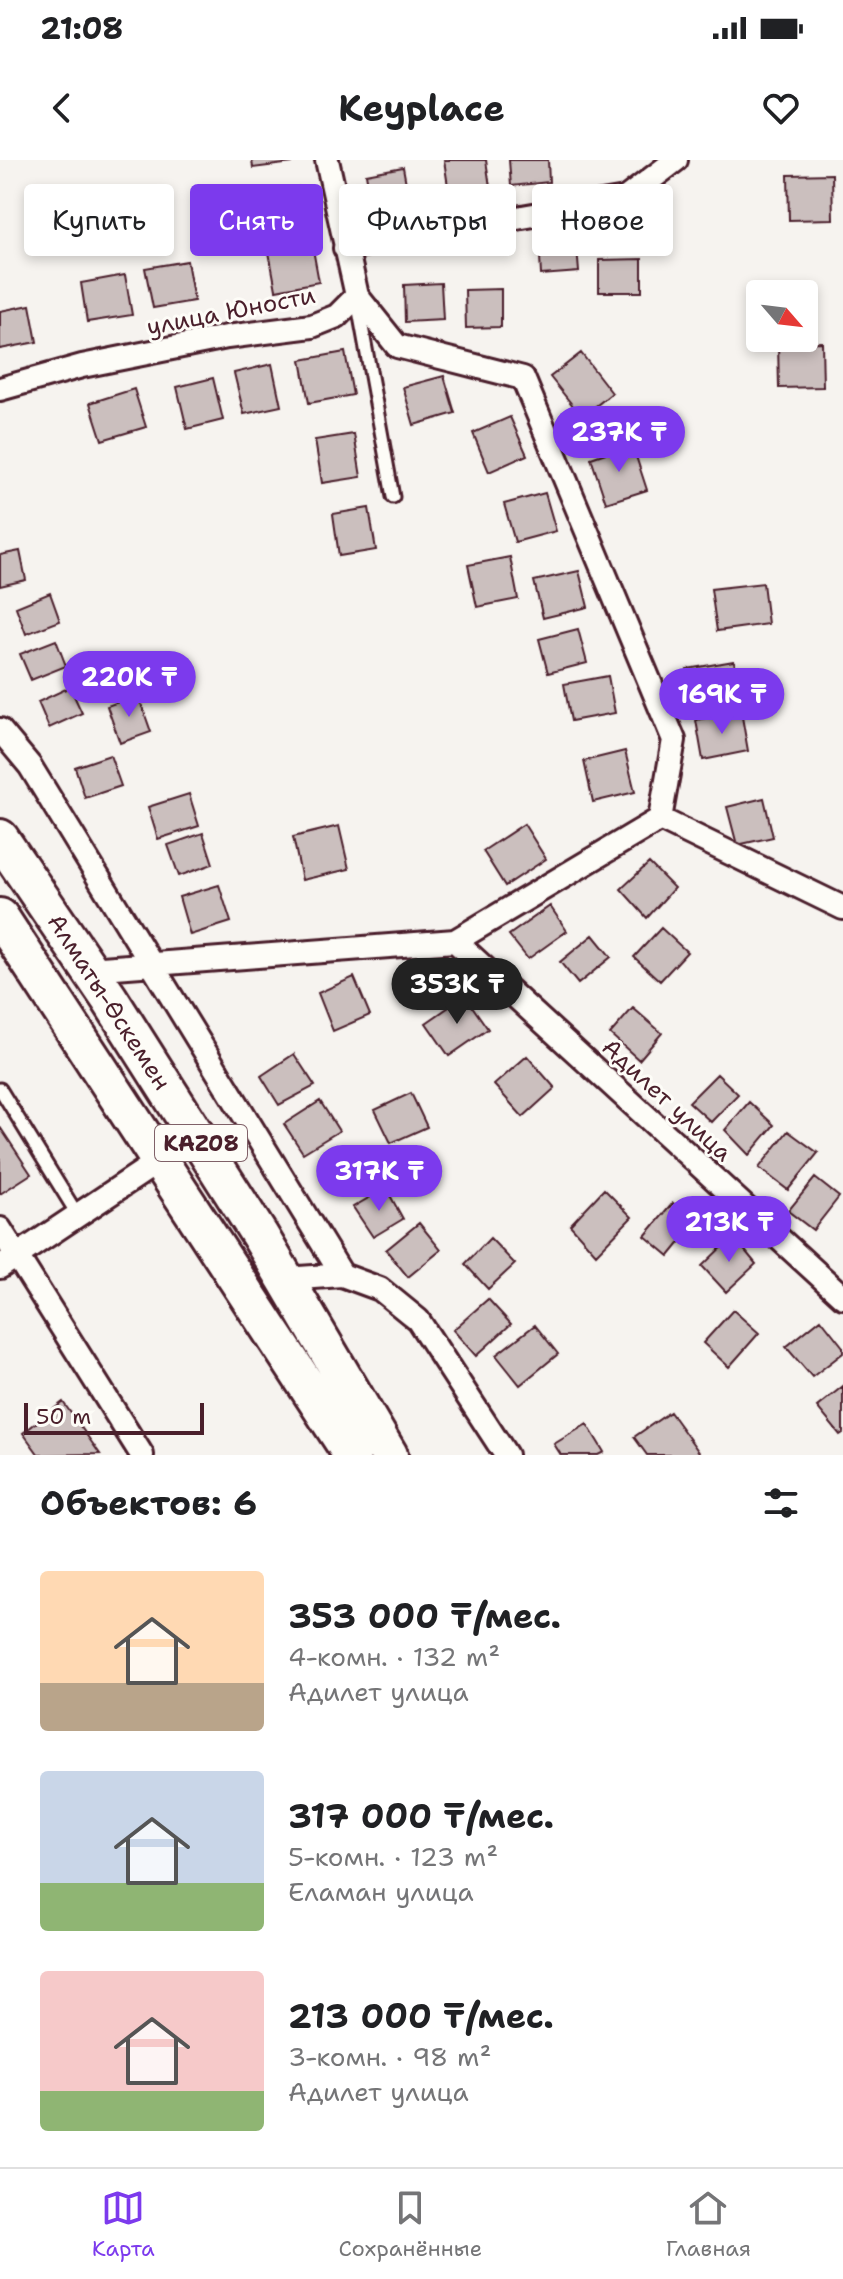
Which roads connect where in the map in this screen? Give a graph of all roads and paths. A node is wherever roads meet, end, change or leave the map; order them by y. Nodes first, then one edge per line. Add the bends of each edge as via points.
1 (327, 160) edge
2 (676, 160) edge
3 (516, 218) edge
4 (339, 219) edge
5 (347, 256) edge
6 (357, 296) junction
7 (0, 389) edge
8 (393, 497) dead end
9 (0, 730) edge
10 (660, 819) junction
11 (0, 838) edge
12 (843, 908) edge
13 (0, 917) edge
14 (455, 941) junction
15 (154, 964) junction
16 (89, 969) junction
17 (0, 1089) edge
18 (159, 1161) junction
19 (77, 1214) junction
20 (0, 1229) edge
21 (8, 1260) edge
22 (342, 1275) junction
23 (285, 1279) junction
24 (843, 1297) edge
25 (358, 1399) junction
26 (328, 1419) junction
27 (142, 1455) edge
28 (352, 1455) edge
29 (389, 1455) edge
30 (506, 1455) edge

1 - 4 street
2 - 3 street via 625,199
5 - 6 street
6 - 7 street, улица Юности via 337,316 312,326 82,366
6 - 8 lane
6 - 10 street via 397,346 523,378 674,740
9 - 15 street via 30,766
10 - 12 street
10 - 14 street
11 - 16 main road, Алматы-Өскемен / KAZ08
13 - 18 main road, Алматы-Өскемен / KAZ08
14 - 15 street
14 - 24 street, Адилет улица
15 - 16 street
15 - 22 street
16 - 23 main road, Алматы-Өскемен / KAZ08
17 - 19 lane
18 - 19 street
18 - 26 main road, Алматы-Өскемен / KAZ08
19 - 21 street
20 - 21 street
21 - 27 street
22 - 23 street
22 - 30 street via 380,1289 418,1320
23 - 25 main road, Алматы-Өскемен / KAZ08
25 - 26 main road
25 - 29 main road, Алматы-Өскемен / KAZ08
26 - 28 main road, Алматы-Өскемен / KAZ08

